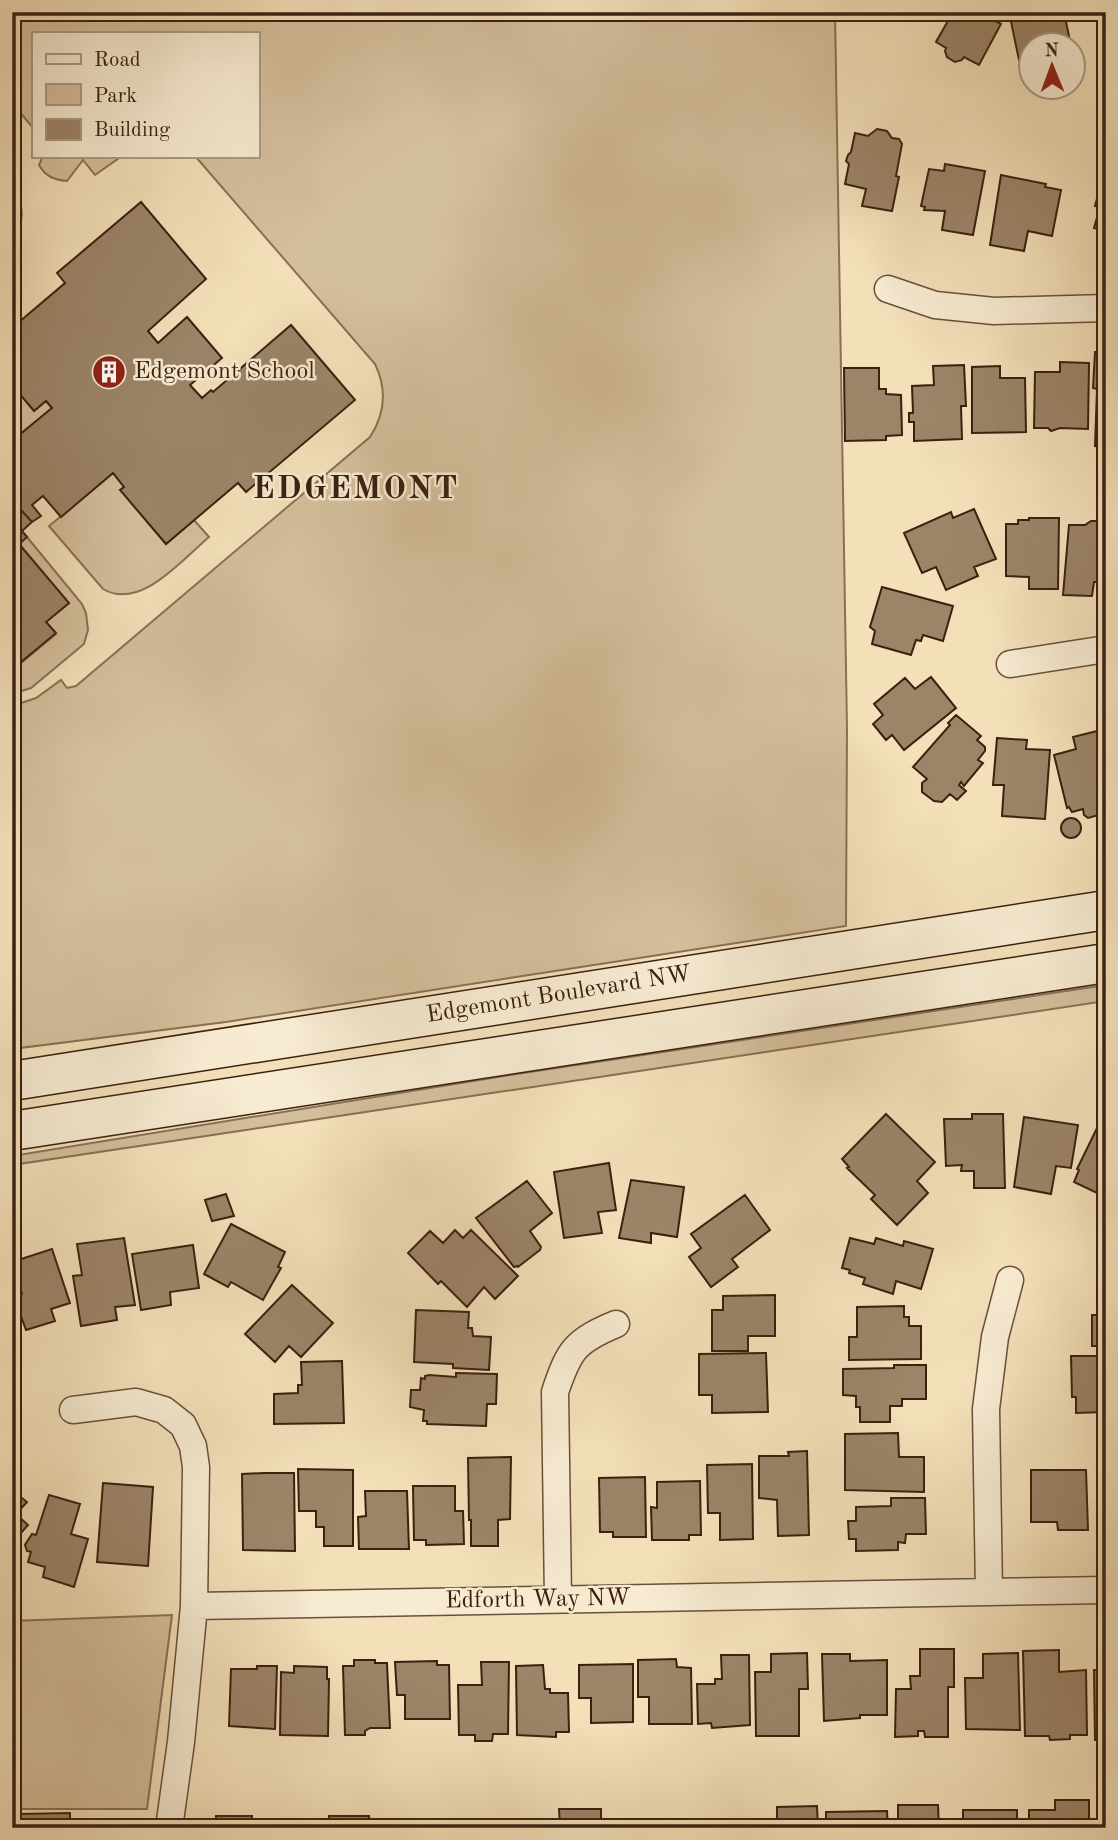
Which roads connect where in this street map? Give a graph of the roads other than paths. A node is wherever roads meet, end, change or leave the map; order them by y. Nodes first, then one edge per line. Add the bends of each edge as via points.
1 (888, 289) dead end
2 (1106, 308) edge
3 (1106, 649) edge
4 (1010, 664) dead end
5 (1106, 910) edge
6 (1106, 964) edge
7 (12, 1081) edge
8 (12, 1131) edge
9 (1010, 1280) dead end
10 (616, 1324) dead end
11 (72, 1410) dead end
12 (1106, 1590) edge
13 (989, 1592) junction
14 (558, 1599) junction
15 (194, 1606) junction
16 (169, 1828) edge

1 - 2 street via 934,305 994,311
3 - 4 street
5 - 7 main road, Edgemont Boulevard NW
6 - 8 main road, Edgemont Boulevard NW
9 - 13 street via 995,1338 986,1409
10 - 14 street via 589,1335 573,1349 555,1392
11 - 15 street via 136,1402 164,1409 183,1425 196,1467
12 - 13 street, Edforth Way NW
13 - 14 street, Edforth Way NW
14 - 15 street, Edforth Way NW
15 - 16 street

